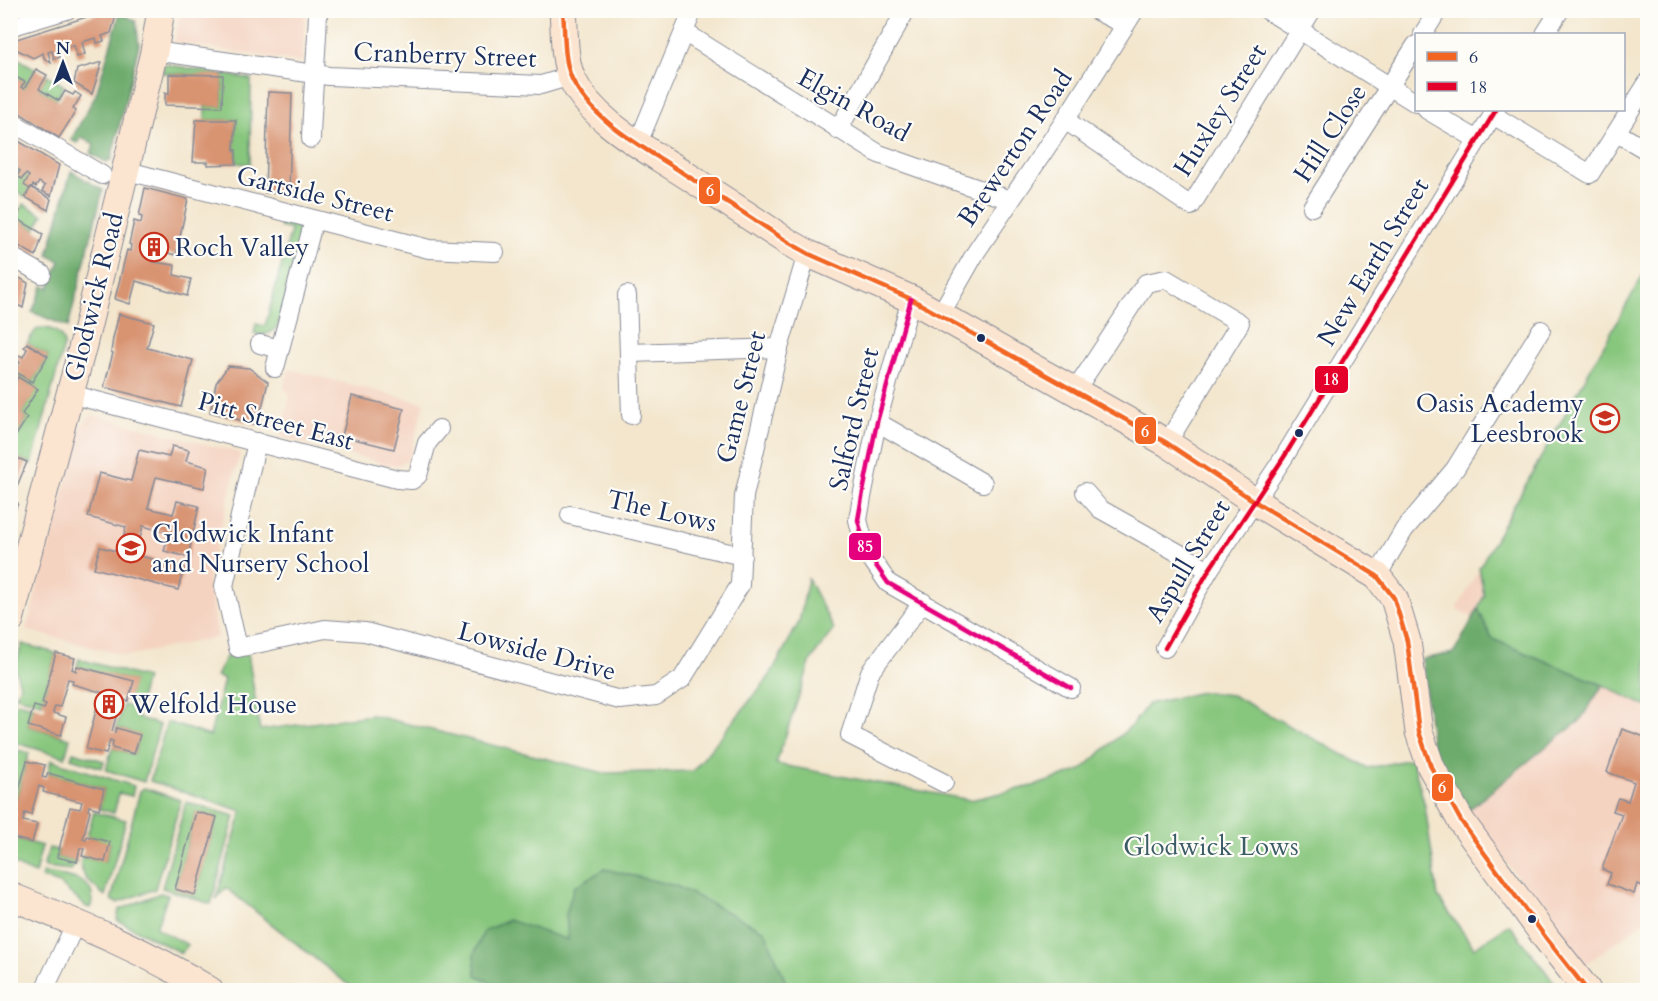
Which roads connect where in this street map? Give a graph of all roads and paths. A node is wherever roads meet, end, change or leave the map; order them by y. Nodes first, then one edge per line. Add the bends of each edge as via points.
1 (67, 10) edge
2 (161, 10) edge
3 (318, 10) edge
4 (563, 10) edge
5 (693, 10) edge
6 (906, 10) edge
7 (1095, 10) edge
8 (1267, 10) edge
9 (1312, 10) edge
10 (1438, 10) edge
11 (1560, 10) edge
12 (30, 16) edge
13 (1130, 18) edge
14 (10, 27) edge
15 (1299, 31) junction
16 (684, 32) junction
17 (1424, 33) edge
18 (1546, 33) edge
19 (1415, 47) edge
20 (168, 53) dead end
21 (316, 74) junction
22 (571, 76) junction
23 (1647, 82) edge
24 (1390, 87) junction
25 (1415, 102) edge
26 (1429, 111) edge
27 (1494, 112) edge
28 (1065, 120) junction
29 (10, 121) edge
30 (838, 130) junction
31 (1617, 133) junction
32 (311, 139) dead end
33 (1478, 140) junction
34 (638, 143) junction
35 (1647, 151) edge
36 (113, 173) junction
37 (1010, 200) junction
38 (1312, 207) dead end
39 (314, 220) junction
40 (495, 252) dead end
41 (809, 254) junction
42 (10, 256) edge
43 (42, 274) dead end
44 (627, 295) dead end
45 (911, 299) junction
46 (940, 315) junction
47 (1541, 330) dead end
48 (260, 344) dead end
49 (779, 348) junction
50 (280, 350) junction
51 (630, 353) junction
52 (275, 368) dead end
53 (1075, 392) junction
54 (70, 394) junction
55 (631, 415) dead end
56 (877, 422) junction
57 (439, 429) dead end
58 (257, 442) junction
59 (1167, 443) junction
60 (983, 483) dead end
61 (1085, 492) dead end
62 (1254, 501) junction
63 (570, 515) dead end
64 (742, 556) junction
65 (1209, 570) junction
66 (1377, 576) junction
67 (16, 580) edge
68 (923, 602) junction
69 (10, 620) edge
70 (1165, 648) dead end
71 (1071, 688) dead end
72 (944, 783) dead end
73 (10, 896) edge
74 (76, 923) junction
75 (193, 986) edge
76 (44, 990) edge
77 (1587, 990) edge

1 - 12 street
2 - 36 street, Glodwick Road via 154,52
3 - 21 street
4 - 22 street
5 - 16 street
6 - 30 street
7 - 13 street
8 - 15 street
9 - 15 street, Huxley Street
10 - 17 street
11 - 18 street
12 - 14 street
13 - 28 street, Brewerton Road
15 - 24 street
15 - 28 street, Huxley Street via 1191,206
16 - 30 street, Elgin Road
16 - 34 street
19 - 24 street, Hill Close
20 - 21 street, Cranberry Street
21 - 22 street, Cranberry Street via 541,85
21 - 32 street, Cranberry Street via 312,83
22 - 34 street via 583,97
23 - 31 street
24 - 25 street
24 - 38 street, Hill Close
26 - 33 street
27 - 31 street via 1590,174
27 - 33 street, New Earth Street
28 - 37 street, Brewerton Road
29 - 36 street, Gartside Street
30 - 37 street, Elgin Road via 879,154
31 - 35 street
33 - 62 street, New Earth Street
34 - 41 street
36 - 39 street, Gartside Street
36 - 54 street, Glodwick Road
37 - 46 street, Brewerton Road
39 - 40 street, Gartside Street via 429,249
39 - 50 street
41 - 45 street
41 - 49 street, Game Street
42 - 43 street
44 - 51 street
45 - 46 street
45 - 56 street, Salford Street
46 - 53 street
47 - 66 street via 1455,469 1404,530
48 - 50 street
49 - 51 street
49 - 64 street, Game Street via 744,496
50 - 52 street
51 - 55 street
53 - 59 street
53 - 59 street via 1146,283 1166,279 1240,323
54 - 58 street, Pitt Street East
54 - 67 street, Glodwick Road
56 - 60 street
56 - 68 street, Salford Street via 858,520 866,550 888,583
57 - 58 street, Pitt Street East via 427,443 418,475 412,480
58 - 64 street, Lowside Drive via 224,586 238,648 325,629 365,632 620,700 656,696 682,679 733,599 740,585
59 - 62 street
61 - 65 street via 1100,508
62 - 65 street, Aspull Street
62 - 66 street
63 - 64 street, The Lows
65 - 70 street, Aspull Street
66 - 77 street via 1394,597 1407,640 1419,732 1431,767 1461,821
67 - 69 street, Glodwick Road
68 - 71 street, Salford Street
68 - 72 street via 870,672 850,735
73 - 74 street
74 - 75 street via 141,951
74 - 76 street

